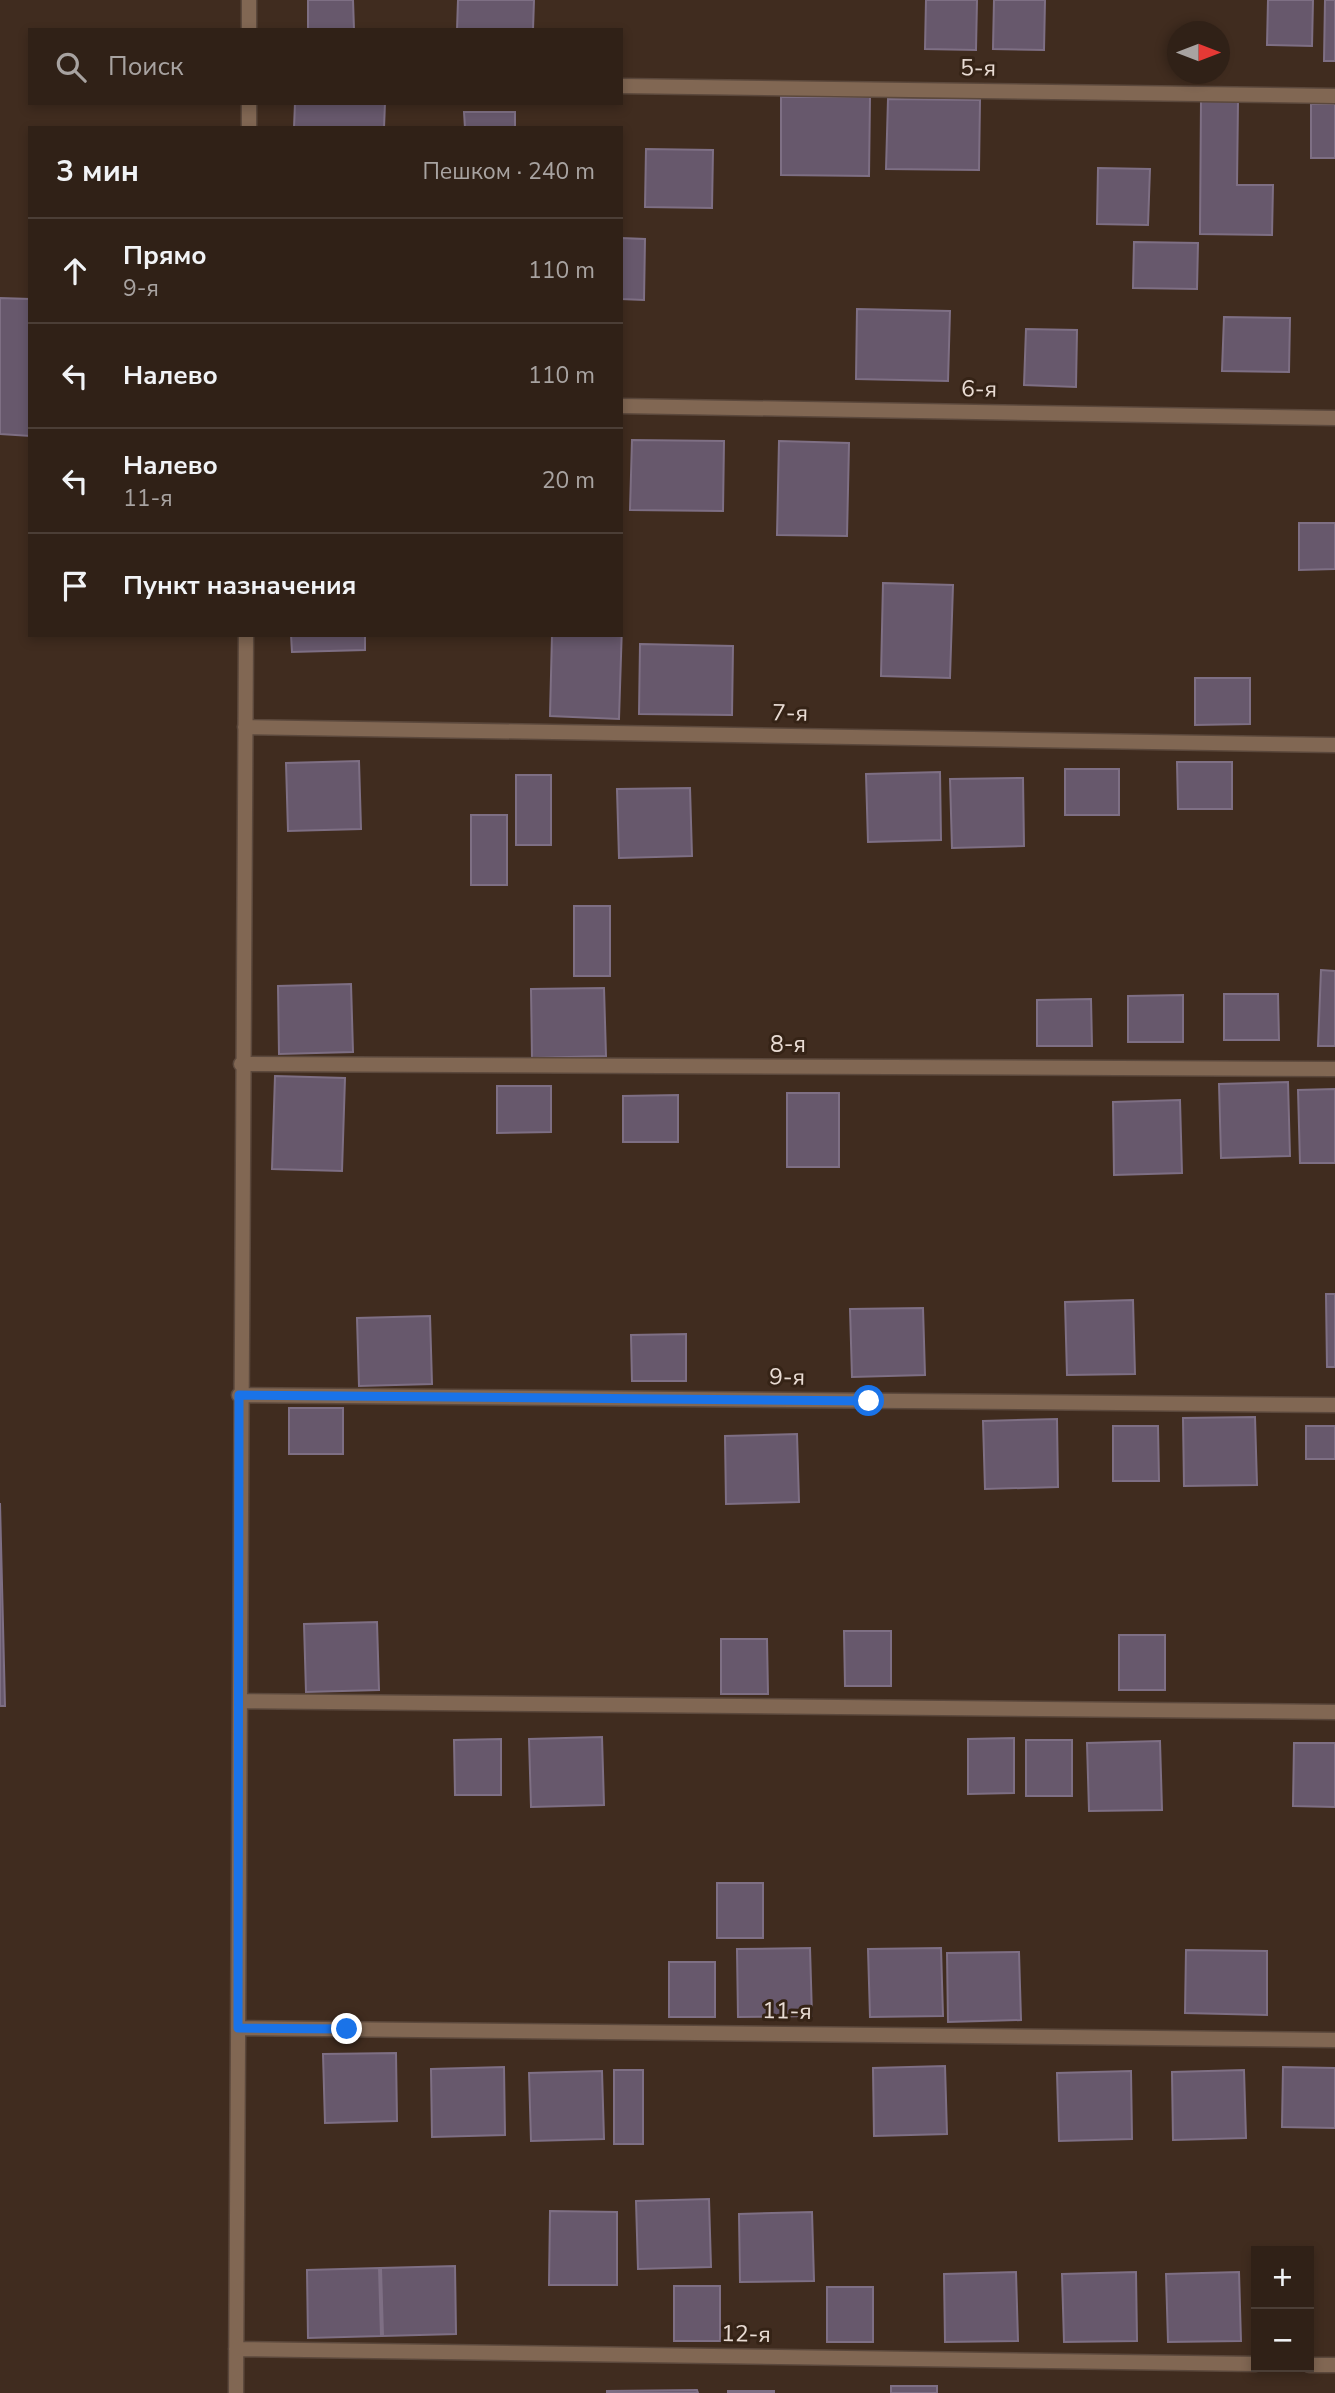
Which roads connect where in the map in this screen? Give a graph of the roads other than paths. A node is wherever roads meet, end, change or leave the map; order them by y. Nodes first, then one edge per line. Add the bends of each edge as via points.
1 (249, 0) edge
2 (249, 28) edge
3 (623, 86) edge
4 (1335, 96) edge
5 (249, 105) edge
6 (249, 126) edge
7 (623, 406) edge
8 (1335, 418) edge
9 (246, 637) edge
10 (245, 727) junction
11 (1335, 745) edge
12 (241, 1064) junction
13 (1335, 1069) edge
14 (239, 1395) junction
15 (1335, 1405) edge
16 (240, 1701) junction
17 (1335, 1712) edge
18 (238, 2028) junction
19 (1335, 2040) edge
20 (236, 2349) junction
21 (1251, 2364) edge
22 (1314, 2364) edge
23 (1335, 2365) edge
24 (236, 2393) edge

1 - 2 street
3 - 4 street, 5-я
5 - 6 street
7 - 8 street, 6-я
9 - 10 street
10 - 11 street, 7-я
10 - 12 street
12 - 13 street, 8-я
12 - 14 street
14 - 15 street, 9-я
14 - 16 street
16 - 17 street
16 - 18 street
18 - 19 street, 11-я
18 - 20 street
20 - 21 street, 12-я
20 - 24 street
22 - 23 street

